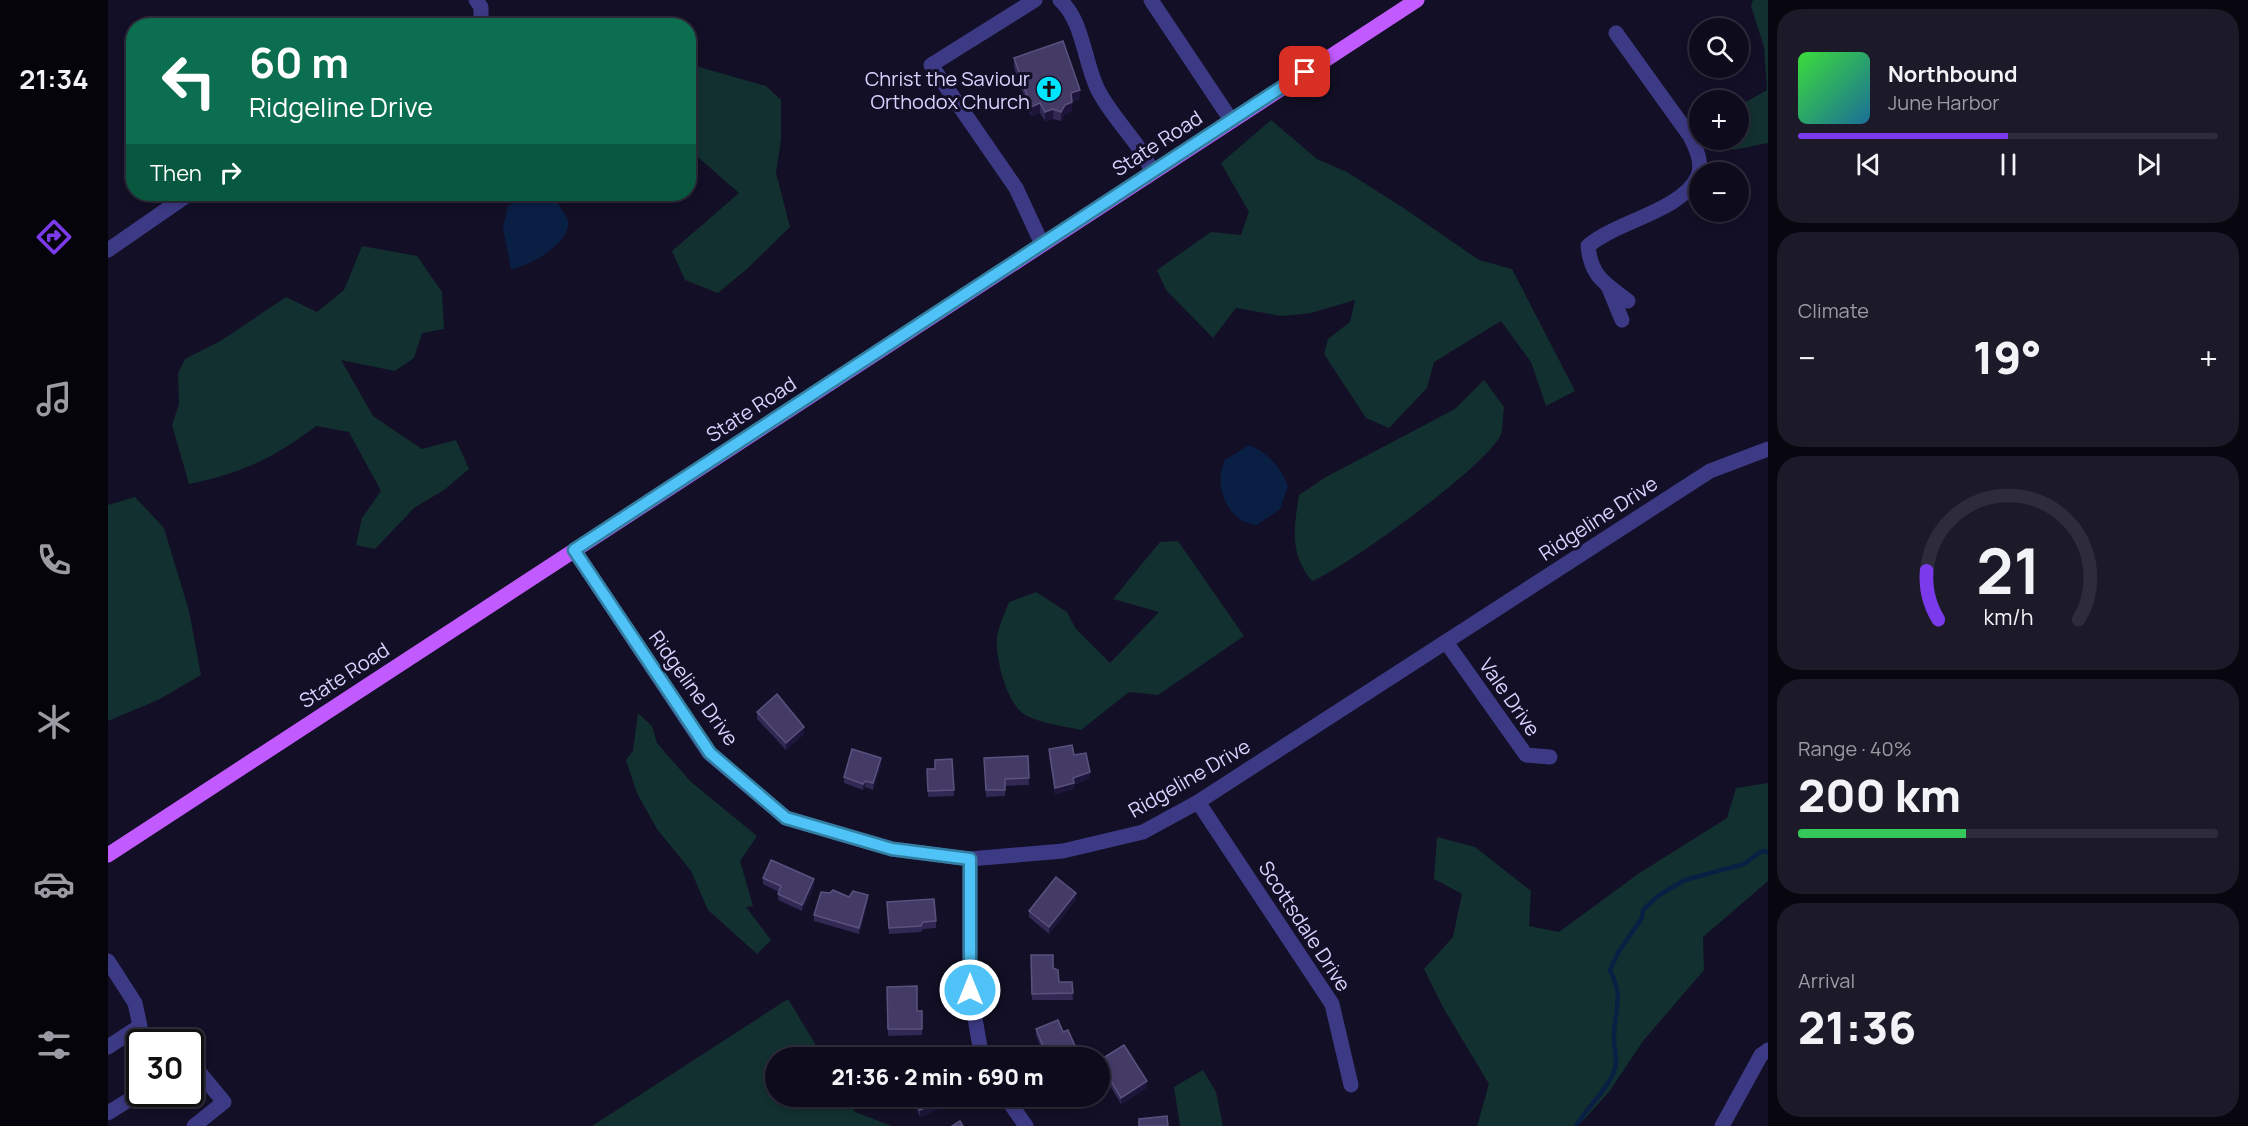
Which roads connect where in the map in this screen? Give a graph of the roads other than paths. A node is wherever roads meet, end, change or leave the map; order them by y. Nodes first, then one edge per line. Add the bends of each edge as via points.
1 (476, 0) edge
2 (1035, 0) edge
3 (1060, 0) edge
4 (1151, 0) edge
5 (1417, 0) edge
6 (481, 18) edge
7 (1616, 33) dead end
8 (1231, 120) junction
9 (1152, 172) junction
10 (179, 201) edge
11 (1042, 244) junction
12 (108, 250) edge
13 (1608, 286) junction
14 (1628, 301) dead end
15 (1622, 320) dead end
16 (1768, 449) edge
17 (574, 550) junction
18 (1446, 642) junction
19 (1550, 757) dead end
20 (1198, 802) junction
21 (108, 855) edge
22 (970, 859) junction
23 (108, 961) edge
24 (108, 1047) edge
25 (980, 1047) edge
26 (1768, 1050) edge
27 (204, 1078) edge
28 (1352, 1084) dead end
29 (126, 1102) edge
30 (1013, 1107) edge
31 (108, 1113) edge
32 (194, 1126) edge
33 (1026, 1126) edge
34 (1722, 1126) edge

1 - 6 street
2 - 11 street via 931,65 1016,188
3 - 9 street via 1071,10 1097,87 1144,152
4 - 8 street
5 - 8 main road, State Road
7 - 13 street via 1690,136 1699,155 1698,175 1684,196 1601,235 1588,246 1590,265
8 - 9 main road, State Road
9 - 11 main road, State Road
10 - 12 street
11 - 17 main road, State Road
13 - 14 street
13 - 15 street
16 - 18 street, Ridgeline Drive via 1710,471
17 - 21 main road, State Road
17 - 22 street, Ridgeline Drive via 710,753 786,818 892,849
18 - 19 street, Vale Drive via 1526,755
18 - 20 street, Ridgeline Drive
20 - 22 street, Ridgeline Drive via 1143,832 1063,851
20 - 28 street, Scottsdale Drive via 1332,1004
22 - 25 street via 970,990
23 - 24 street via 135,1003 140,1026
26 - 34 street via 1761,1055
27 - 32 street via 224,1102
29 - 31 street
30 - 33 street

